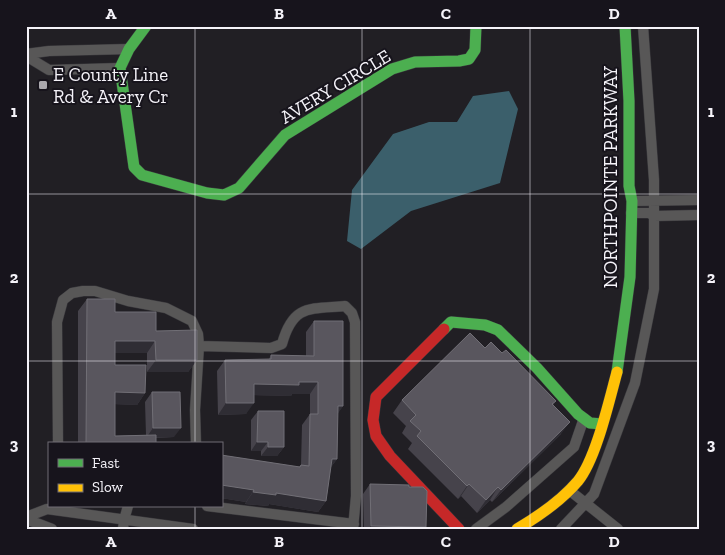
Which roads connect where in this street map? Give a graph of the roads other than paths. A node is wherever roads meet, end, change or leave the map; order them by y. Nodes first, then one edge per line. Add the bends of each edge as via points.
1 (146, 26) edge
2 (476, 26) edge
3 (626, 26) edge
4 (643, 26) edge
5 (129, 49) junction
6 (26, 55) edge
7 (120, 68) junction
8 (654, 200) junction
9 (699, 200) edge
10 (632, 201) junction
11 (631, 213) junction
12 (699, 215) edge
13 (654, 216) junction
14 (199, 346) junction
15 (584, 418) junction
16 (602, 424) junction
17 (58, 442) edge
18 (196, 442) edge
19 (569, 490) junction
20 (586, 503) junction
21 (127, 508) edge
22 (222, 508) edge
23 (26, 518) edge
24 (123, 524) edge
25 (353, 527) edge
26 (52, 529) edge
27 (193, 529) edge
28 (458, 529) edge
29 (476, 529) edge
30 (517, 529) edge
31 (561, 529) edge
32 (618, 529) edge

1 - 5 street
2 - 7 street, AVERY CIRCLE via 475,50 469,59 415,62 392,69 285,135 239,188 224,195 142,176 134,167
3 - 10 street, NORTHPOINTE PARKWAY
4 - 8 street, NORTHPOINTE PARKWAY
5 - 6 street via 49,51
5 - 7 street
6 - 7 street via 49,70
8 - 9 street
8 - 10 street
8 - 13 street, NORTHPOINTE PARKWAY
10 - 11 street, NORTHPOINTE PARKWAY
11 - 13 street
11 - 16 street, NORTHPOINTE PARKWAY via 626,316 617,372
12 - 13 street
13 - 20 street, NORTHPOINTE PARKWAY via 654,289 635,383 594,494
14 - 17 street via 192,321 166,308 95,291 72,293 63,300 58,322
14 - 18 street
14 - 25 street via 272,348 282,344 294,318 306,309 345,306 352,313 355,322 356,406
15 - 16 street via 590,424
15 - 28 street via 498,330 485,325 451,322 376,397 374,420 376,436 390,456
15 - 29 street via 574,447
16 - 19 street, NORTHPOINTE PARKWAY via 590,460
19 - 20 street
19 - 30 street, NORTHPOINTE PARKWAY via 545,512
20 - 31 street, NORTHPOINTE PARKWAY
20 - 32 street
21 - 24 street
22 - 25 street
23 - 24 street via 47,509
23 - 26 street
24 - 27 street

